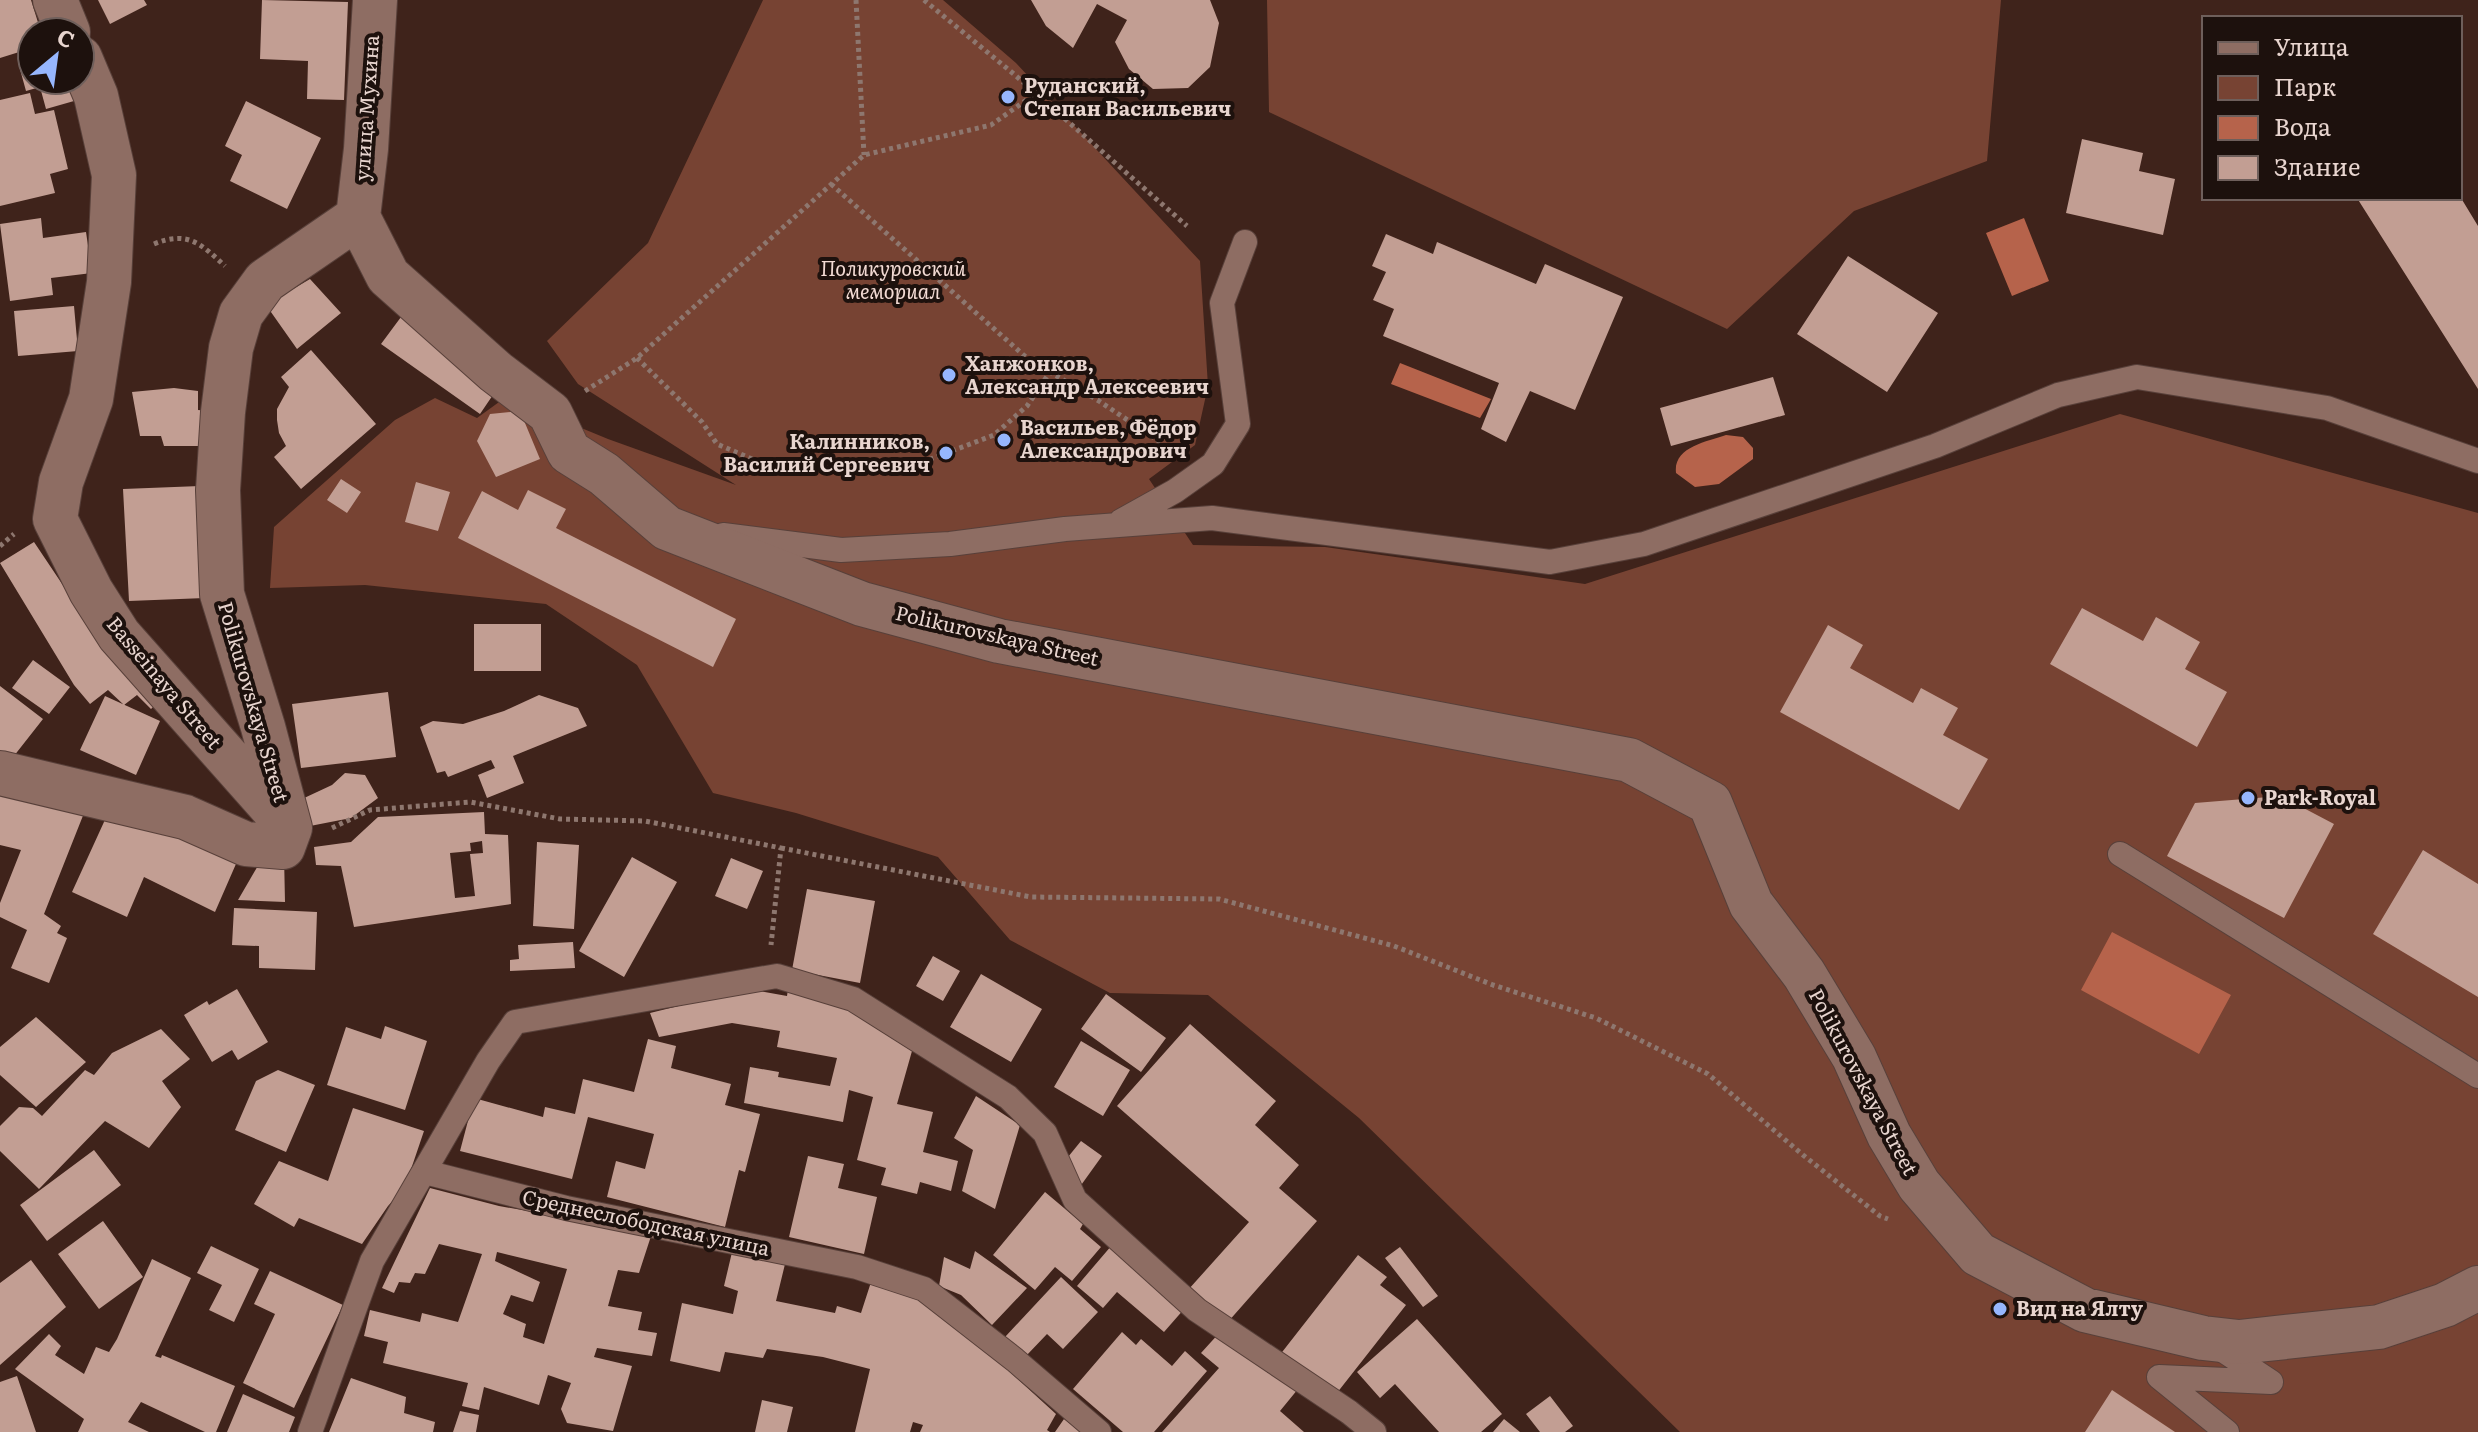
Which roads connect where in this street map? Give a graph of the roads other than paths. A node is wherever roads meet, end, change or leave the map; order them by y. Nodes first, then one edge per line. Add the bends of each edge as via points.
1 (375, 0) edge
2 (96, 96) edge
3 (358, 217) junction
4 (1245, 242) dead end
5 (2478, 461) edge
6 (1112, 526) junction
7 (667, 528) junction
8 (0, 773) edge
9 (290, 828) junction
10 (2120, 854) dead end
11 (2478, 1076) edge
12 (425, 1172) junction
13 (2478, 1288) edge
14 (2203, 1338) junction
15 (310, 1432) edge
16 (1099, 1432) edge
17 (1374, 1432) edge
18 (2227, 1432) edge

1 - 3 street, улица Мухина
2 - 9 street, Basseinaya Street via 114,175 110,263 91,399 61,482 55,519 119,635
3 - 7 street, Polikurovskaya Street via 388,276 550,413 569,452 604,474
3 - 9 street, Polikurovskaya Street via 265,281 241,314 231,348 219,474 222,594
4 - 6 lane via 1222,303 1238,424 1213,464
5 - 6 lane via 2327,408 2137,377 2058,395 1935,446 1644,544 1550,562 1212,518
6 - 7 lane via 841,550
7 - 14 street, Polikurovskaya Street via 862,604 999,641 1629,760 1710,803 1751,904 1804,974 1854,1057 1889,1135 1919,1185 1978,1254 2085,1310
8 - 9 street, Polikurovskaya Street via 185,817 246,844 283,847
10 - 11 lane
12 - 15 lane via 372,1261
12 - 16 lane, Среднеслободская улица via 566,1208 857,1267 924,1289
12 - 17 lane via 515,1022 777,976 853,999 1008,1097 1045,1133 1075,1200 1197,1310
13 - 14 street, Polikurovskaya Street via 2379,1327 2239,1342
14 - 18 lane via 2271,1382 2159,1377

